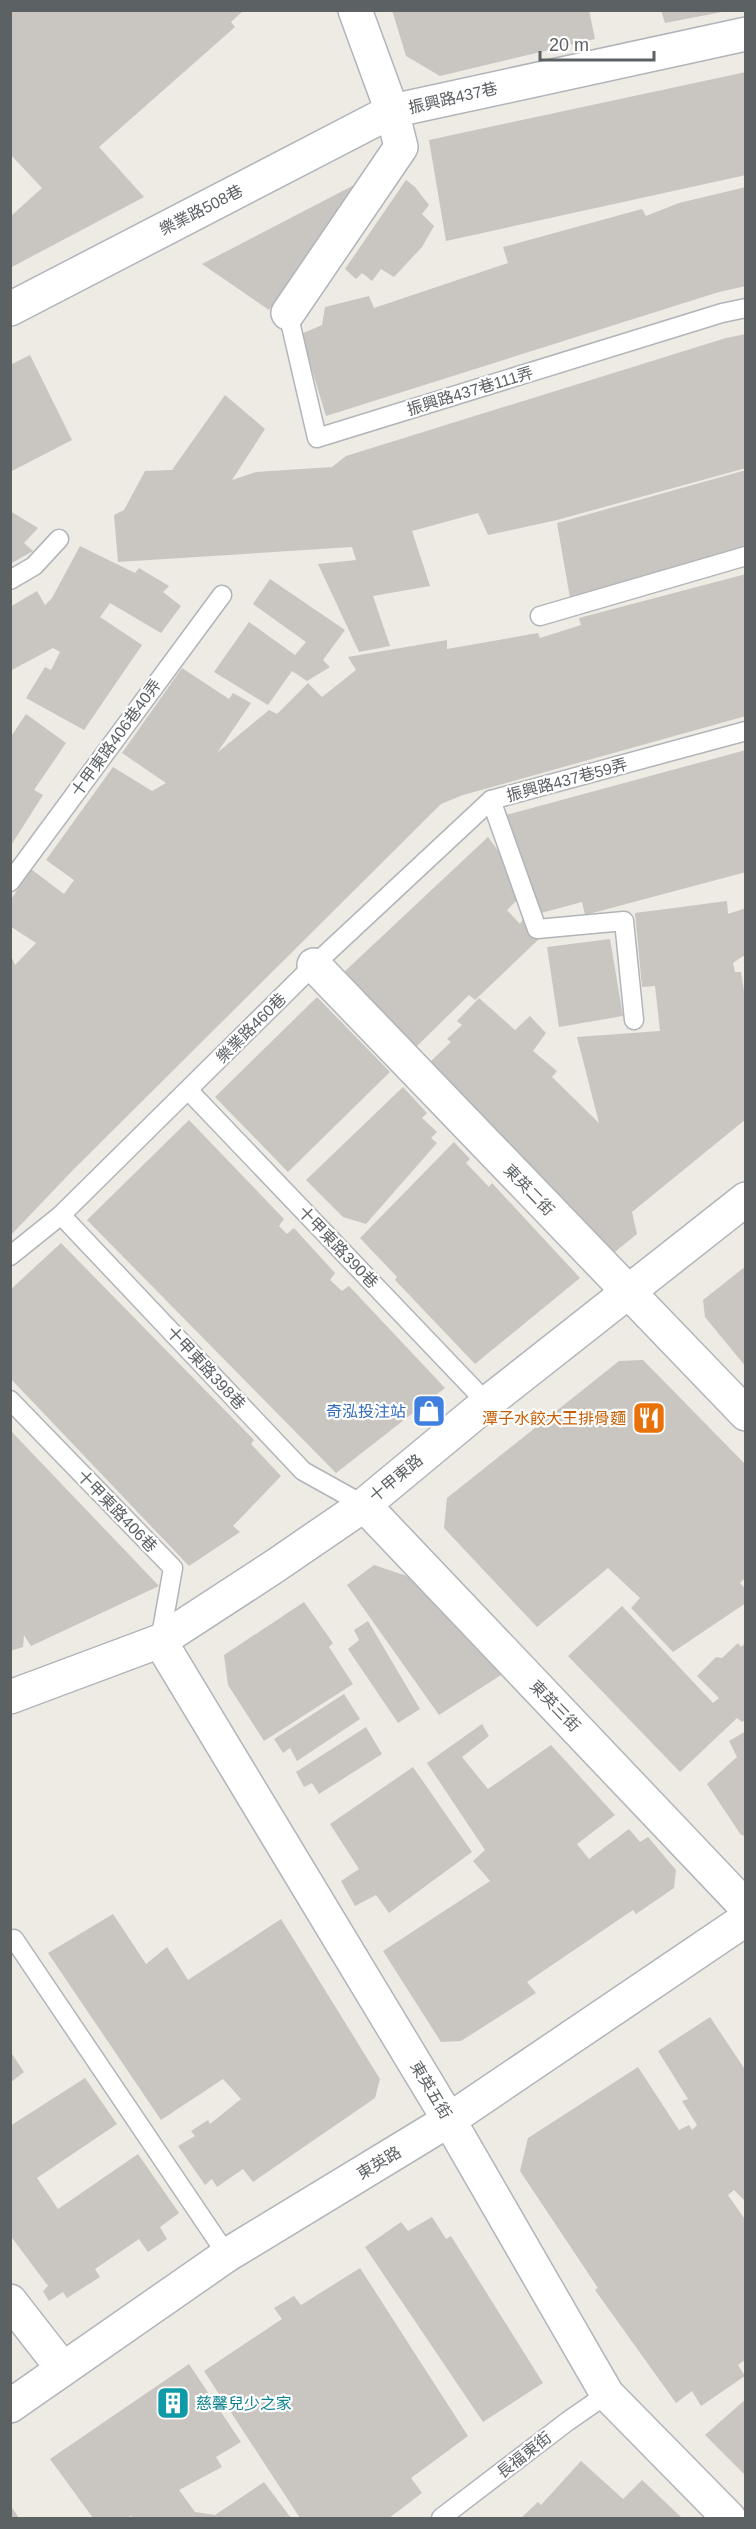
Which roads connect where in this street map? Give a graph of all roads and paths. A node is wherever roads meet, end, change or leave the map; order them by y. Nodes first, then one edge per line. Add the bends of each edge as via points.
1 (355, 10) edge
2 (746, 34) edge
3 (392, 111) junction
4 (746, 308) edge
5 (10, 309) edge
6 (288, 313) joint
7 (59, 539) dead end
8 (746, 556) edge
9 (10, 580) edge
10 (222, 595) dead end
11 (540, 616) dead end
12 (746, 731) edge
13 (491, 800) junction
14 (10, 882) edge
15 (314, 965) junction
16 (634, 1020) dead end
17 (189, 1091) junction
18 (746, 1199) edge
19 (61, 1215) junction
20 (10, 1256) edge
21 (629, 1293) junction
22 (10, 1400) edge
23 (487, 1403) junction
24 (746, 1414) edge
25 (364, 1505) junction
26 (160, 1641) junction
27 (10, 1697) edge
28 (746, 1907) edge
29 (746, 1919) edge
30 (14, 1939) dead end
31 (449, 2120) junction
32 (227, 2255) junction
33 (10, 2301) edge
34 (63, 2369) junction
35 (608, 2394) junction
36 (10, 2406) edge
37 (441, 2518) edge
38 (729, 2518) edge

1 - 3 street
2 - 3 street, 振興路437巷
3 - 5 street, 樂業路508巷
3 - 6 street, 振興路437巷 via 401,147
4 - 6 lane, 振興路437巷111弄 via 317,438
7 - 9 lane via 34,566
8 - 11 lane
10 - 14 lane, 十甲東路406巷40弄
12 - 13 lane, 振興路437巷59弄
13 - 15 lane, 樂業路460巷
13 - 16 lane, 振興路437巷59弄 via 537,929 624,921
15 - 17 lane, 樂業路460巷
15 - 21 street, 東英二街
17 - 19 lane, 樂業路460巷
17 - 23 lane, 十甲東路390巷
18 - 21 street, 十甲東路
19 - 20 lane, 樂業路460巷
19 - 25 lane, 十甲東路398巷 via 303,1471
21 - 23 street, 十甲東路
21 - 24 street, 東英二街
22 - 26 lane, 十甲東路406巷 via 173,1568
23 - 25 street, 十甲東路
25 - 26 street, 十甲東路
25 - 28 street, 東英三街
26 - 27 street, 十甲東路
26 - 31 street, 東英五街
29 - 31 street, 東英路
30 - 32 lane
31 - 32 street, 東英路
31 - 35 street, 東英五街
32 - 34 street, 東英路
33 - 34 street
34 - 36 street, 東英路
35 - 37 lane, 長福東街
35 - 38 street, 東英五街

